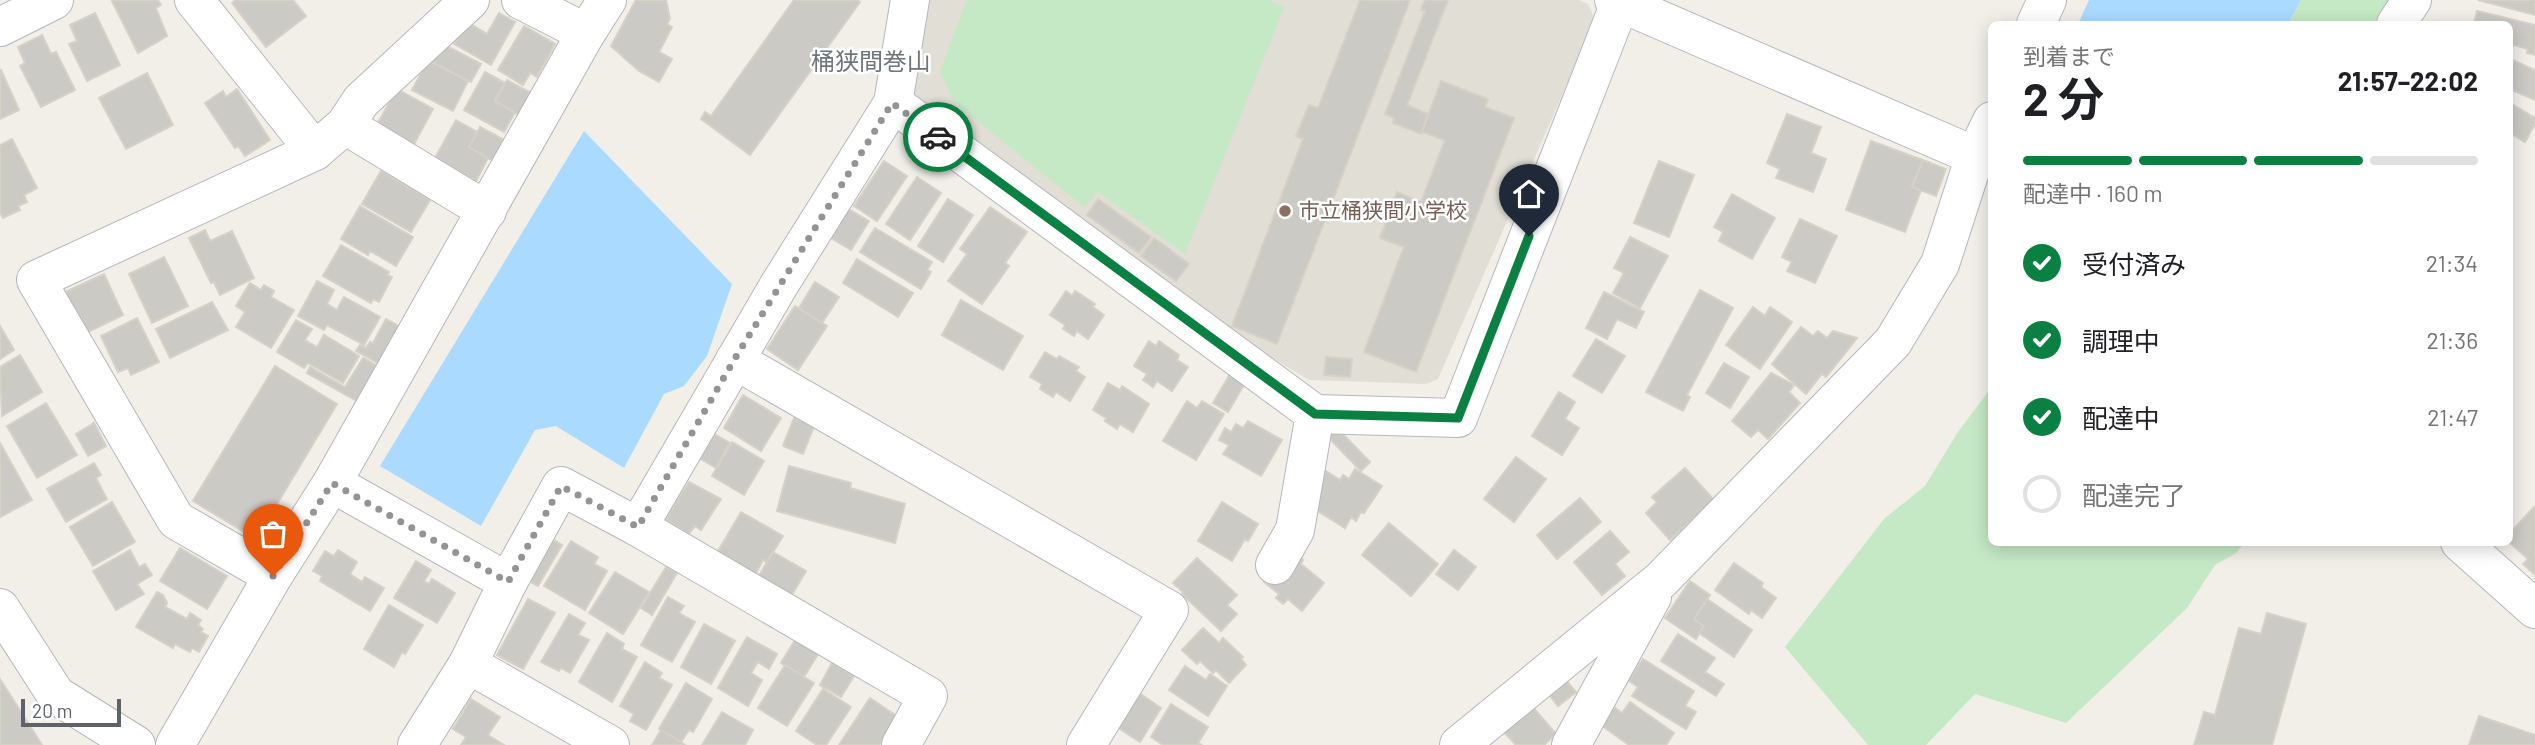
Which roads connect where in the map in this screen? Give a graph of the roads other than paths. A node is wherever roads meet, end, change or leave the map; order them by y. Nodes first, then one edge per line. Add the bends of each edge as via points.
1 (54, 0) edge
2 (194, 0) edge
3 (470, 0) edge
4 (521, 0) edge
5 (607, 0) edge
6 (910, 0) edge
7 (2047, 0) edge
8 (2412, 0) edge
9 (1616, 1) edge
10 (2037, 21) edge
11 (2398, 21) edge
12 (0, 27) edge
13 (586, 33) junction
14 (892, 103) junction
15 (345, 125) junction
16 (1988, 129) edge
17 (315, 151) junction
18 (1975, 156) junction
19 (487, 211) junction
20 (734, 360) junction
21 (1315, 414) junction
22 (332, 483) junction
23 (638, 527) junction
24 (2464, 546) edge
25 (1275, 565) dead end
26 (273, 576) junction
27 (1661, 580) junction
28 (508, 582) junction
29 (0, 608) edge
30 (2535, 609) edge
31 (468, 664) junction
32 (136, 745) edge
33 (175, 745) edge
34 (417, 745) edge
35 (610, 745) edge
36 (901, 745) edge
37 (1086, 745) edge
38 (1459, 745) edge
39 (1571, 745) edge

1 - 12 street
2 - 17 street
3 - 15 street via 361,101
4 - 13 street
5 - 13 street
6 - 14 street
7 - 10 street
8 - 11 street
9 - 18 street
9 - 21 street via 1458,418
13 - 19 street
14 - 20 street
14 - 21 street
15 - 17 street
15 - 19 street
16 - 18 street
17 - 26 street via 36,280 177,520
18 - 27 street via 1940,264 1893,342
19 - 22 street
20 - 23 street
20 - 37 street via 1169,610
21 - 25 street via 1295,530
22 - 26 street
22 - 28 street
23 - 28 street via 561,486
23 - 36 street via 928,696
24 - 30 street
26 - 33 street
27 - 38 street
27 - 39 street
28 - 31 street
29 - 32 street via 56,695
31 - 34 street
31 - 35 street

